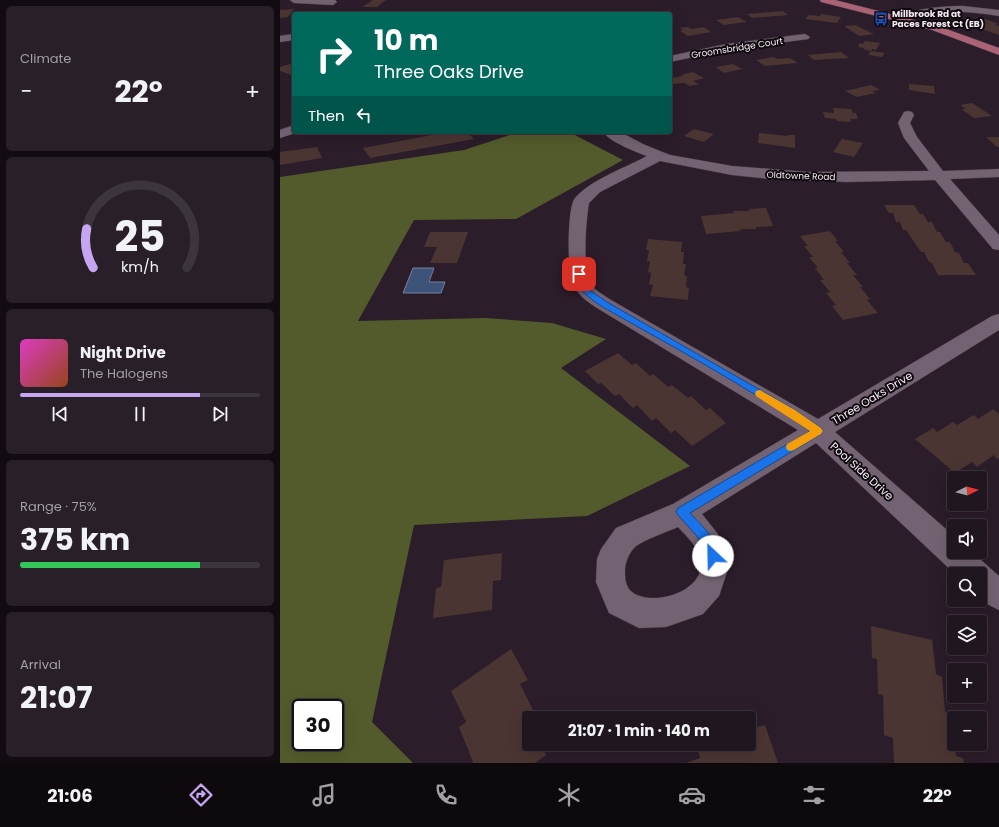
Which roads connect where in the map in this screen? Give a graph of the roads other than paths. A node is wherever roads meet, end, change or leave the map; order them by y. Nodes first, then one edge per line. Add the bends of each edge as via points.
1 (294, 0) edge
2 (824, 0) edge
3 (335, 1) edge
4 (323, 10) dead end
5 (999, 12) edge
6 (902, 19) junction
7 (292, 37) edge
8 (805, 38) dead end
9 (280, 39) edge
10 (999, 52) edge
11 (672, 59) edge
12 (908, 115) dead end
13 (292, 130) edge
14 (280, 134) edge
15 (614, 134) edge
16 (659, 156) junction
17 (999, 173) edge
18 (940, 174) junction
19 (999, 245) edge
20 (999, 321) edge
21 (818, 431) junction
22 (682, 512) dead end
23 (968, 567) edge
24 (987, 584) edge
25 (999, 595) edge

1 - 3 street
2 - 6 main road
3 - 4 street
5 - 6 street via 973,9 943,10
6 - 10 main road via 961,36
7 - 9 street
8 - 11 street, Groomsbridge Court via 726,47
12 - 18 street via 904,123 911,138
13 - 14 street
15 - 16 street, Oldtowne Road
16 - 18 street, Oldtowne Road via 714,168 787,176
16 - 21 street, Pool Side Drive via 594,189 581,201 578,222 579,274 585,290 604,304 745,385
17 - 18 street, Oldtowne Road
18 - 19 street
20 - 21 street, Three Oaks Drive
21 - 22 street, Three Oaks Drive
21 - 23 street, Pool Side Drive
24 - 25 street

